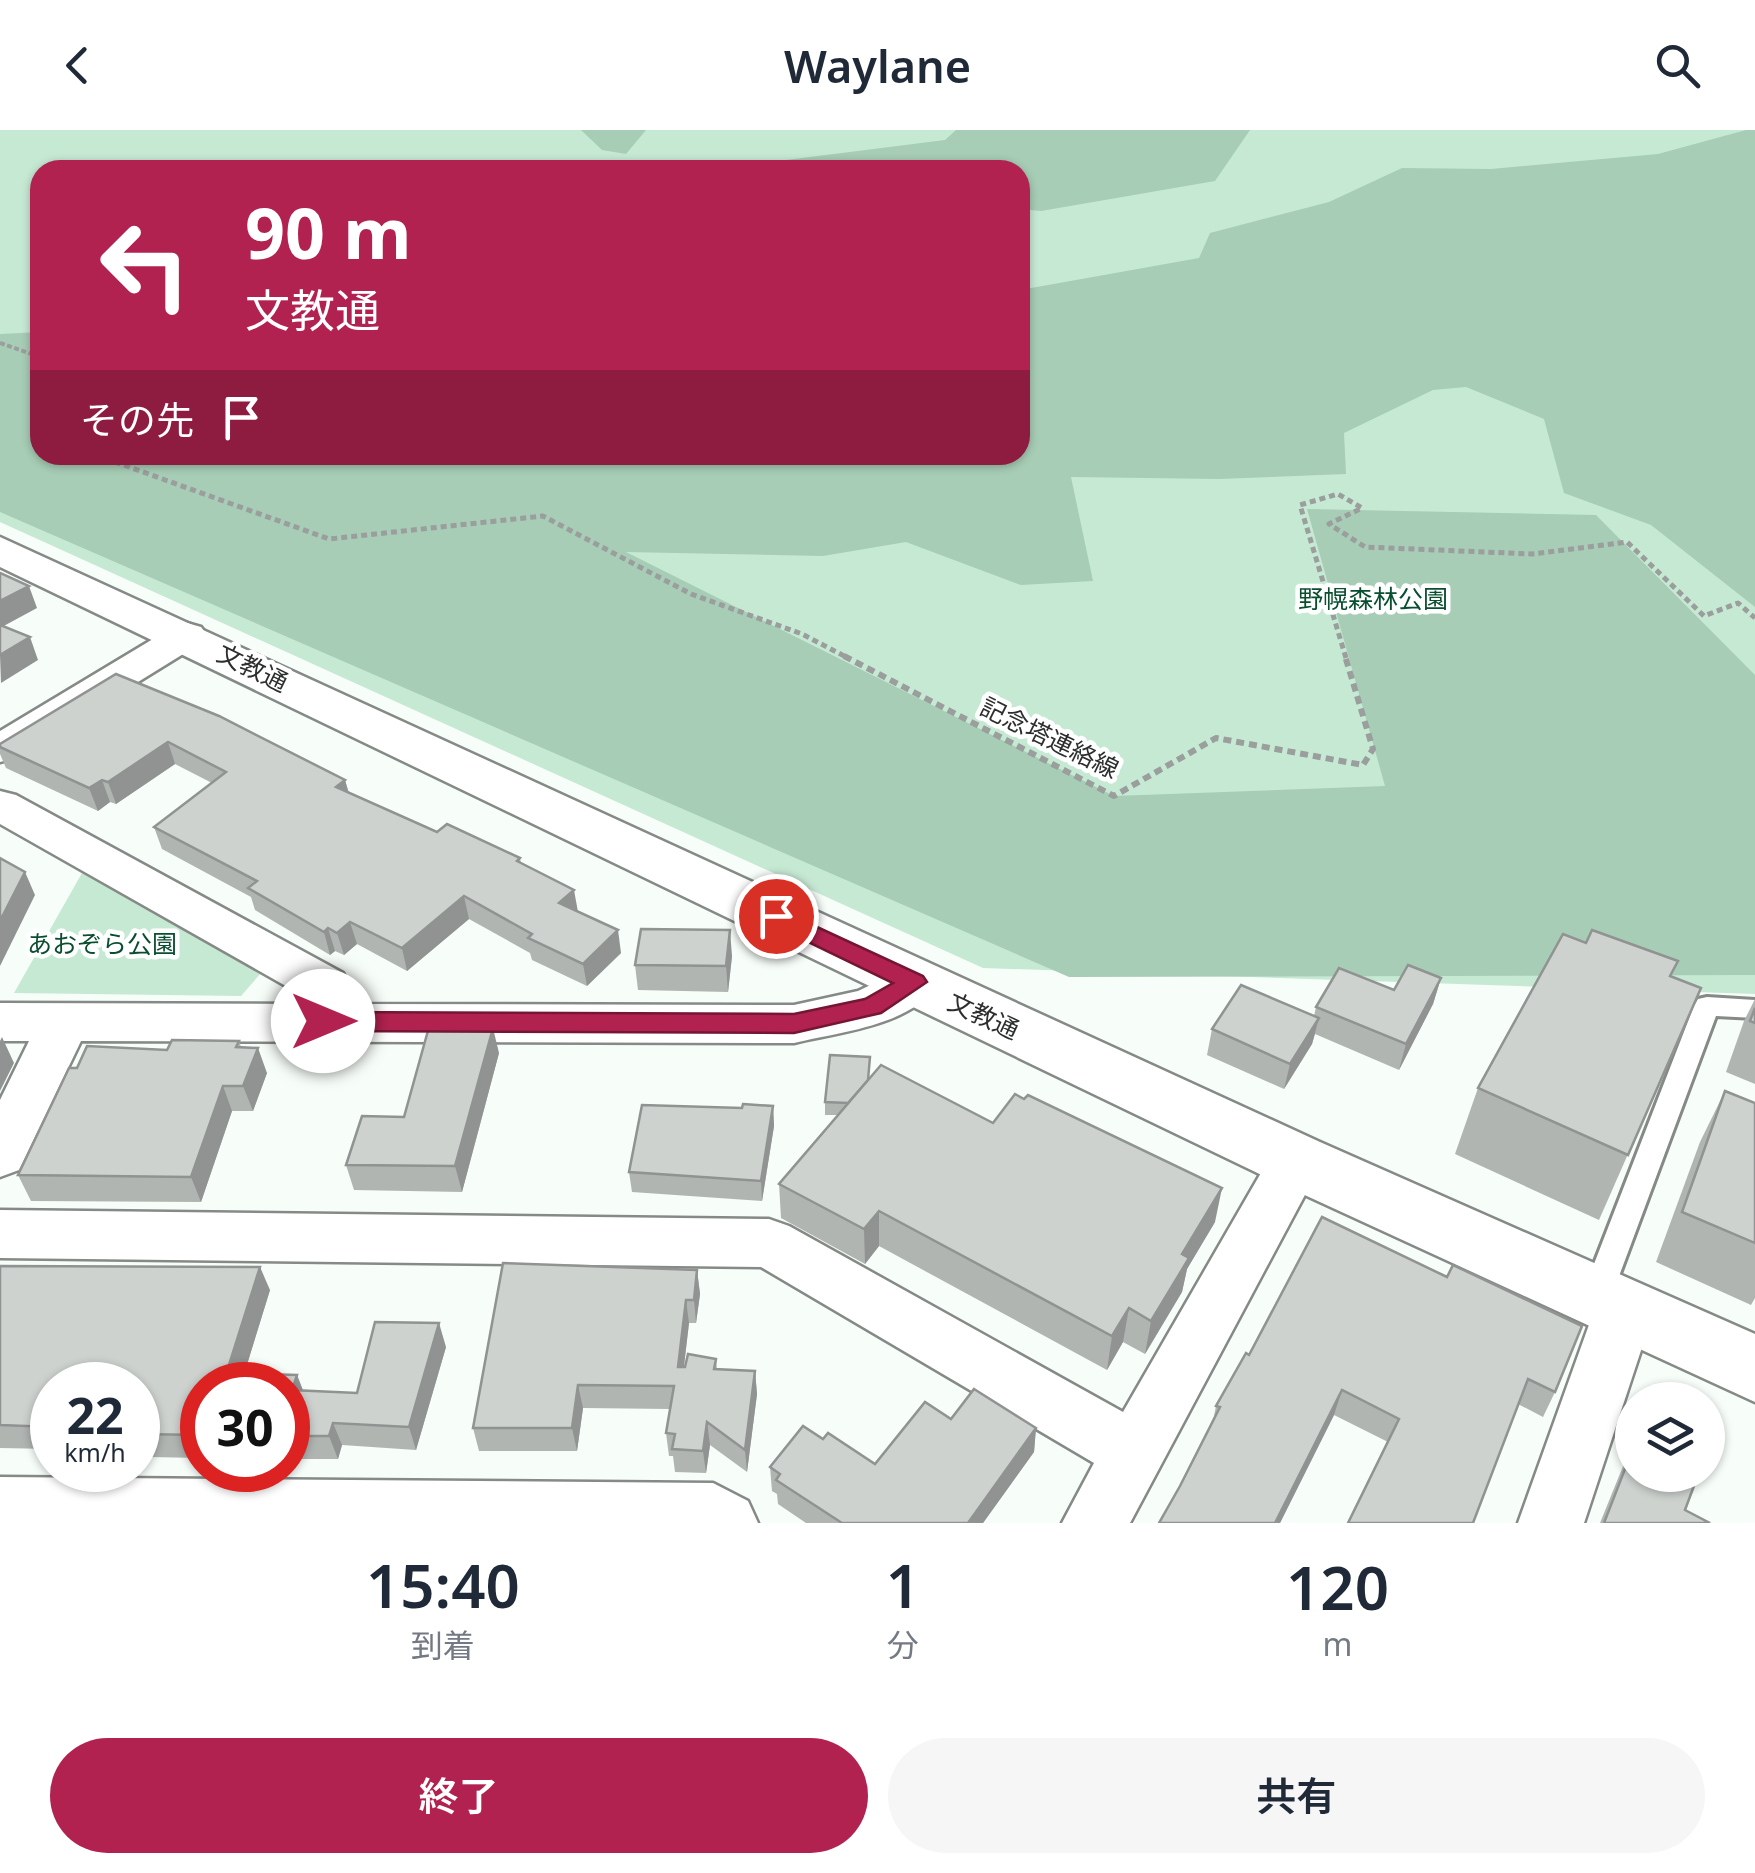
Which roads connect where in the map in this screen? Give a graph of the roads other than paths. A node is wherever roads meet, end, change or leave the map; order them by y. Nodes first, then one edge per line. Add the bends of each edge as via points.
1 (0, 550) edge
2 (186, 635) junction
3 (0, 749) edge
4 (0, 805) edge
5 (914, 982) junction
6 (1755, 1009) edge
7 (323, 1021) junction
8 (0, 1022) edge
9 (64, 1022) junction
10 (0, 1155) edge
11 (1296, 1161) junction
12 (0, 1234) edge
13 (1611, 1302) junction
14 (1755, 1369) edge
15 (1137, 1454) junction
16 (0, 1508) edge
17 (725, 1523) edge
18 (1095, 1523) edge
19 (1552, 1523) edge

1 - 2 street, 文教通
2 - 3 street
2 - 5 street, 文教通
4 - 7 street via 325,986
5 - 7 street via 872,1006 794,1024
5 - 11 street, 文教通
6 - 13 lane via 1707,1006
7 - 9 street
8 - 9 street
9 - 10 street
11 - 13 street, 文教通
11 - 15 street
12 - 15 street via 769,1243
13 - 14 street, 文教通
13 - 19 street
15 - 18 street
16 - 17 street via 712,1514

